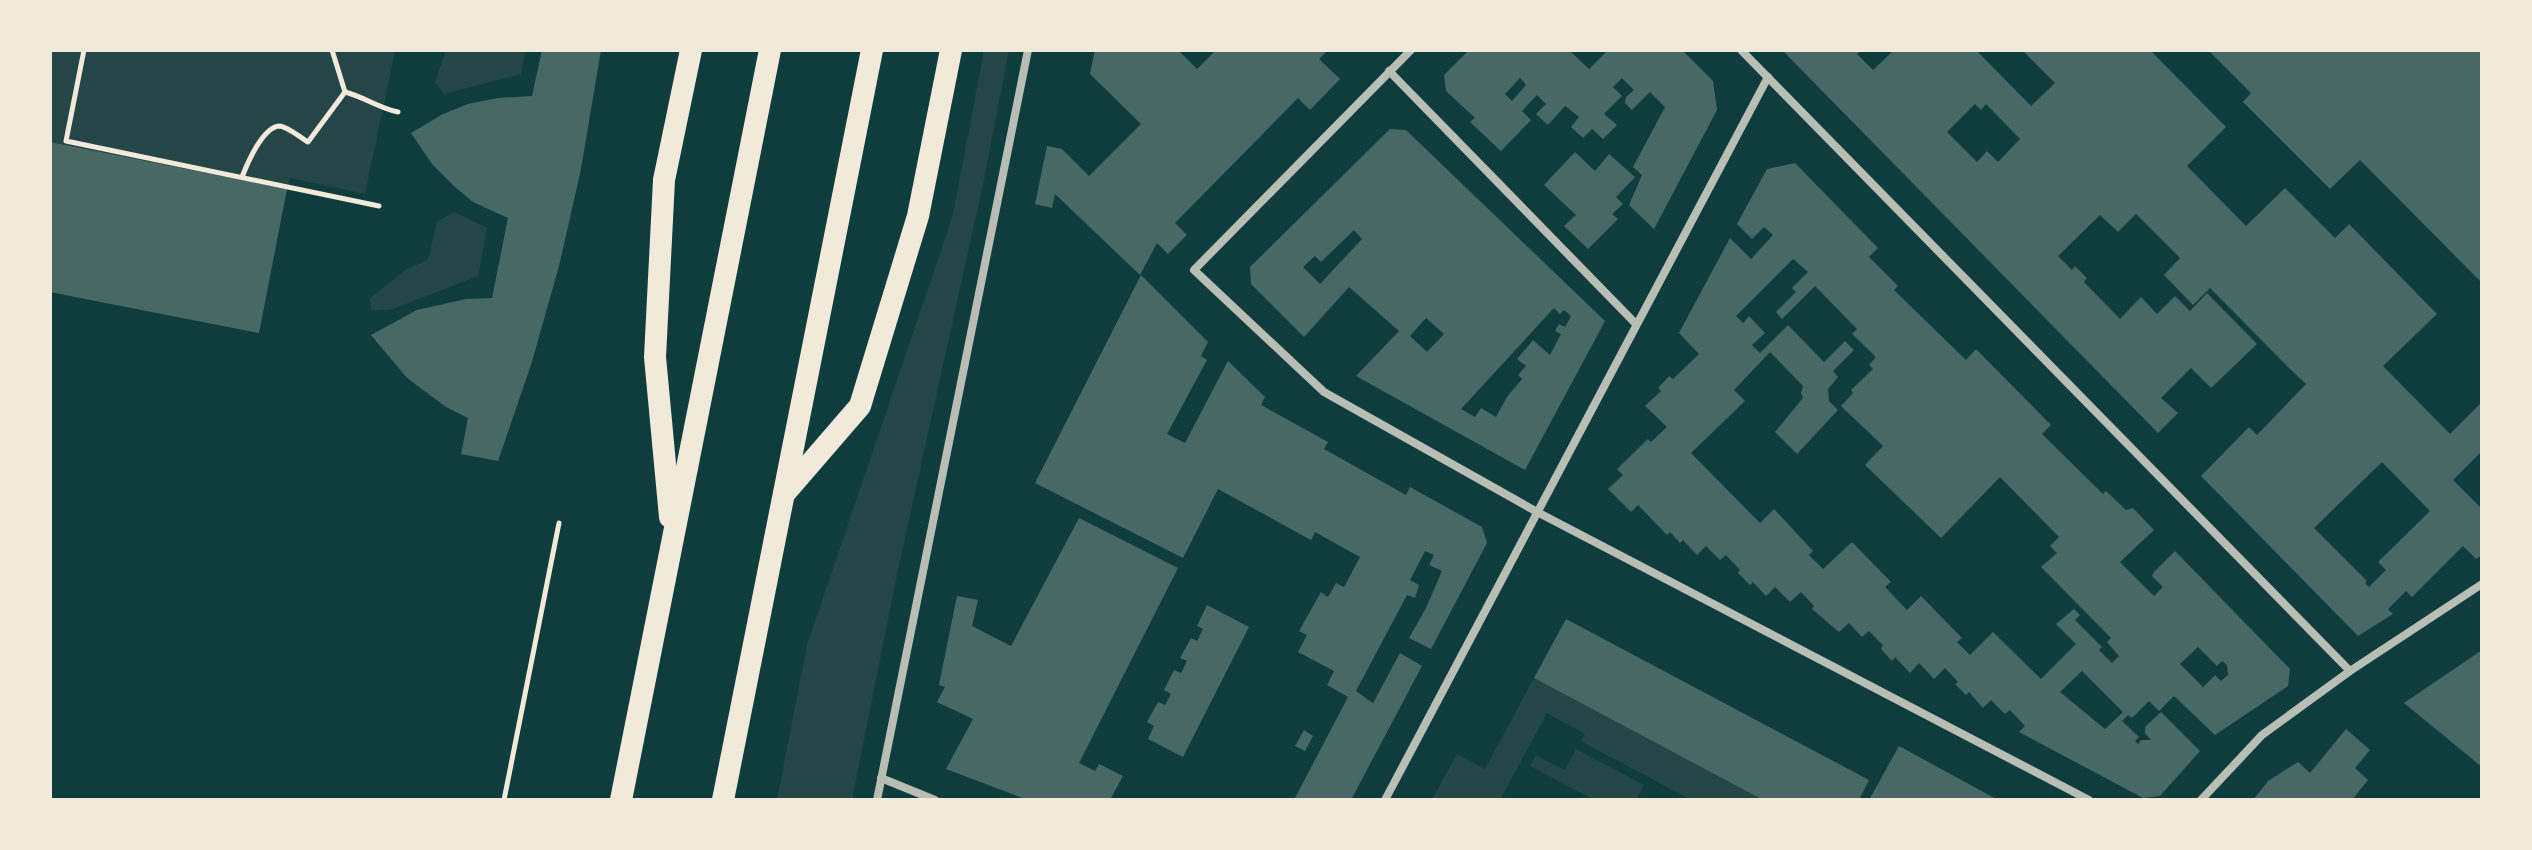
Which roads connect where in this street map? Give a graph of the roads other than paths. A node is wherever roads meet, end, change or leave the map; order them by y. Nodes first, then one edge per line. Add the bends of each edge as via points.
1 (691, 50) edge
2 (770, 50) edge
3 (872, 50) edge
4 (951, 50) edge
5 (1028, 50) edge
6 (1411, 50) edge
7 (1741, 50) edge
8 (1389, 71) junction
9 (1768, 77) junction
10 (1636, 324) junction
11 (783, 495) junction
12 (1539, 513) junction
13 (673, 543) junction
14 (2482, 584) edge
15 (2350, 671) junction
16 (881, 778) junction
17 (621, 800) edge
18 (723, 800) edge
19 (877, 800) edge
20 (935, 800) edge
21 (1385, 800) edge
22 (2089, 800) edge
23 (2201, 800) edge

1 - 13 highway via 664,180 655,357
2 - 13 highway
3 - 11 highway
4 - 11 highway via 918,216 860,406
5 - 16 street
6 - 8 street
7 - 9 street
8 - 10 street
8 - 12 street via 1194,270 1324,392
9 - 10 street
9 - 15 street
10 - 12 street
11 - 18 highway
12 - 21 street
12 - 22 street
13 - 17 highway
14 - 15 street
15 - 23 street via 2262,735
16 - 19 street
16 - 20 street

